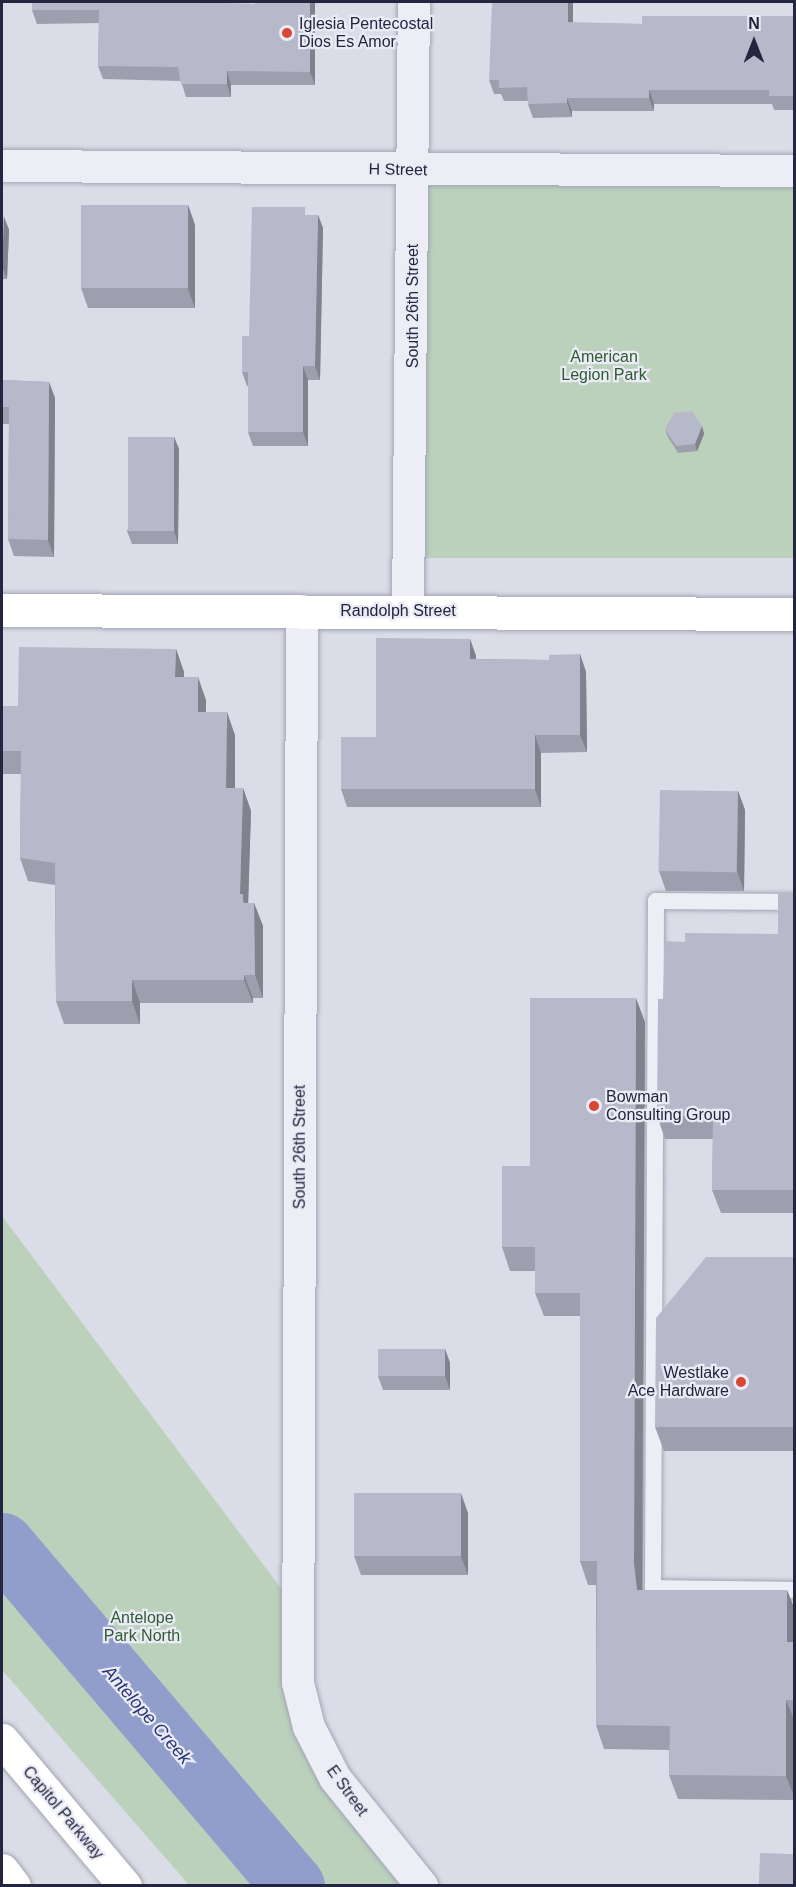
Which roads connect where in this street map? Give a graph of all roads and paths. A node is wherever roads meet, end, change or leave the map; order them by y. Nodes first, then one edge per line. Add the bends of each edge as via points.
1 (414, 2) edge
2 (2, 166) edge
3 (414, 170) junction
4 (795, 171) edge
5 (2, 610) edge
6 (302, 611) junction
7 (408, 611) junction
8 (795, 614) edge
9 (795, 902) edge
10 (795, 1590) edge
11 (298, 1683) joint
12 (2, 1740) edge
13 (2, 1870) edge
14 (14, 1886) edge
15 (125, 1886) edge
16 (422, 1886) edge

1 - 3 street, South 26th Street
2 - 3 street, H Street
3 - 4 street, H Street
3 - 7 street, South 26th Street
5 - 6 main road, Randolph Street
6 - 7 main road, Randolph Street
6 - 11 street, South 26th Street
7 - 8 main road, Randolph Street
9 - 10 lane via 656,901 653,1567 653,1588
11 - 16 street, E Street via 309,1727 335,1778
12 - 15 main road, Capitol Parkway
13 - 14 main road

